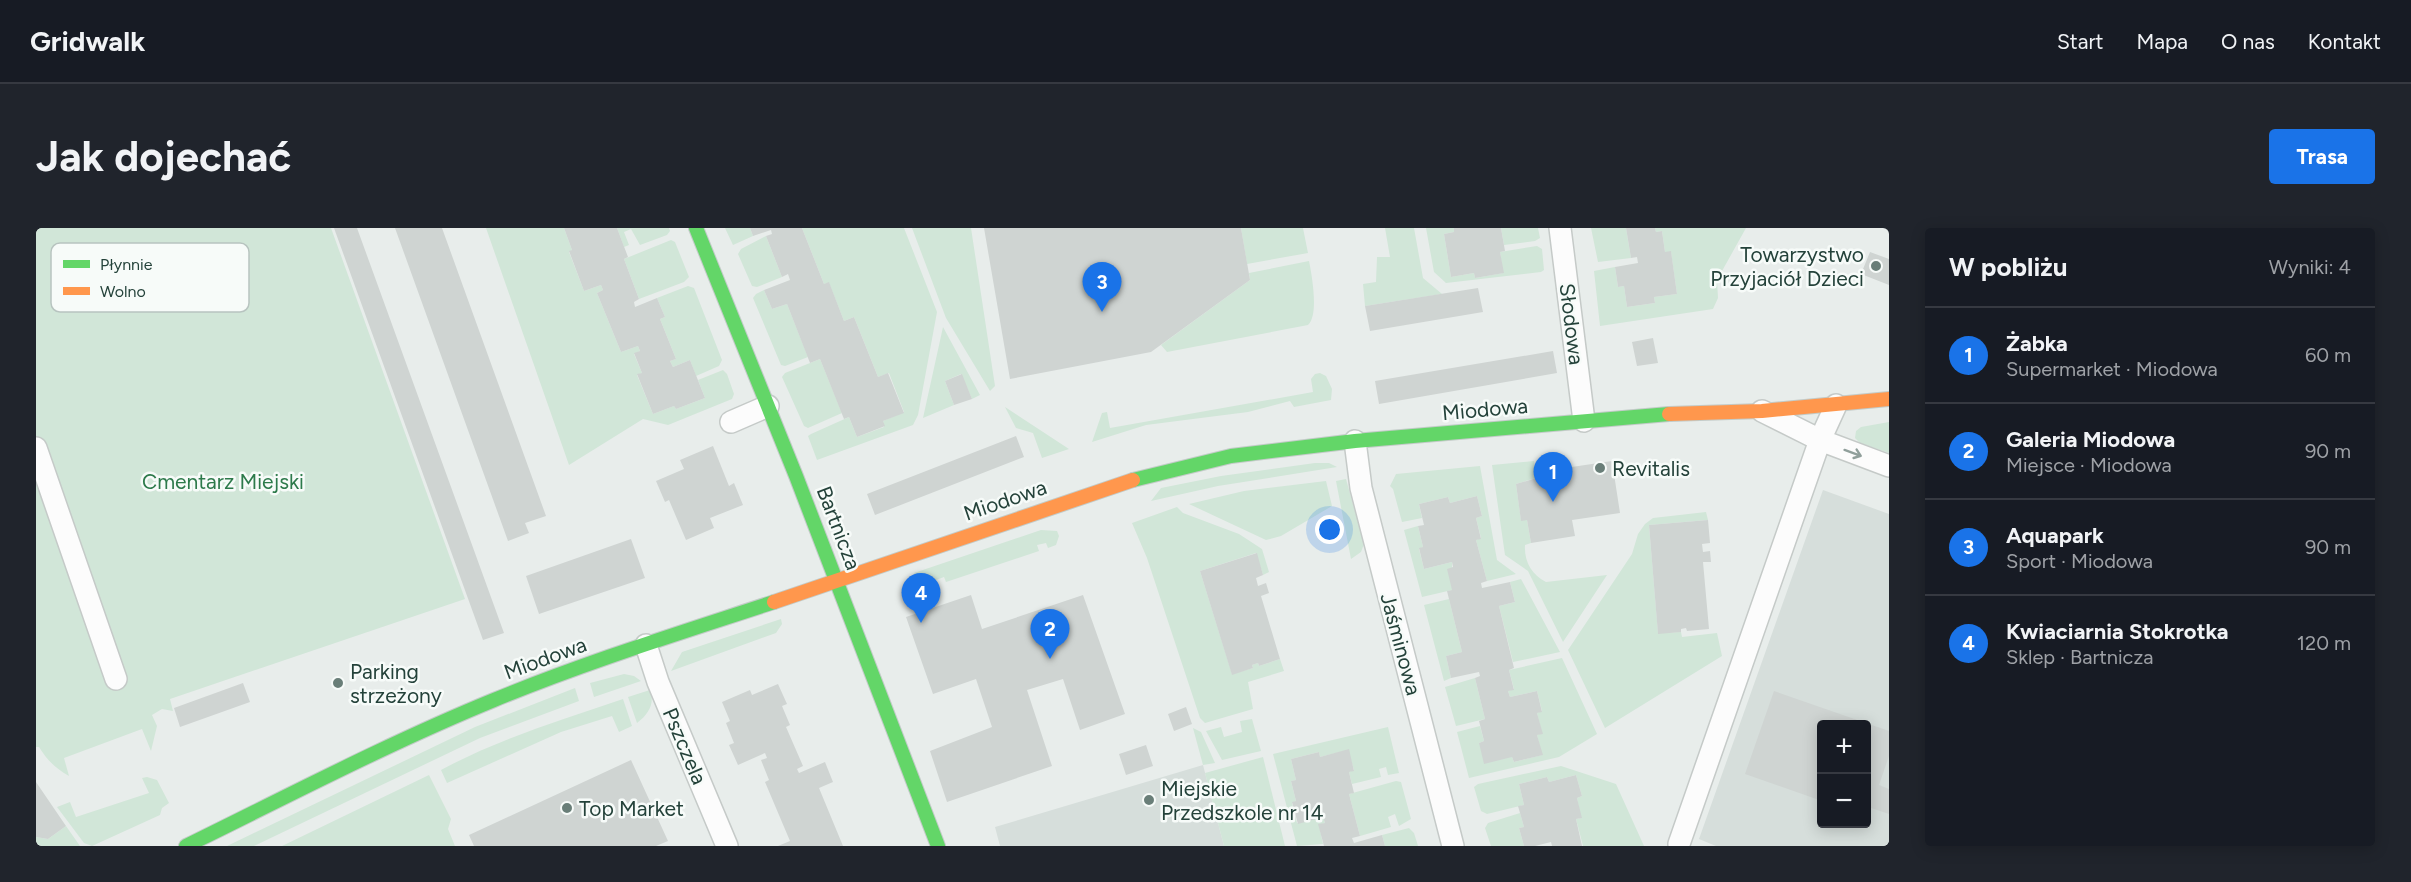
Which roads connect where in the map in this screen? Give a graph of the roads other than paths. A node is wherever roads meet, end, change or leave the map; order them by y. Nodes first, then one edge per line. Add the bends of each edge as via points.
1 (696, 228) edge
2 (1560, 228) edge
3 (1889, 399) edge
4 (1836, 405) junction
5 (768, 406) junction
6 (1762, 411) junction
7 (1584, 421) junction
8 (731, 422) dead end
9 (1820, 440) junction
10 (1354, 441) junction
11 (36, 448) edge
12 (1889, 466) edge
13 (836, 580) junction
14 (646, 645) junction
15 (116, 679) dead end
16 (1679, 844) dead end
17 (186, 846) edge
18 (727, 846) edge
19 (938, 846) edge
20 (1454, 846) edge

1 - 5 street, Bartnicza
2 - 7 street, Słodowa
3 - 4 street, Miodowa
4 - 6 street, Miodowa
4 - 9 street
5 - 8 street
5 - 13 street, Bartnicza
6 - 7 street, Miodowa
6 - 9 street
7 - 10 street, Miodowa
9 -> 12 street
9 - 16 street
10 - 13 street, Miodowa via 1231,456 1159,473
10 - 20 street, Jaśminowa via 1361,488
11 - 15 street
13 - 14 street, Miodowa
13 - 19 street, Bartnicza
14 - 17 street, Miodowa via 485,702
14 - 18 street, Pszczela

